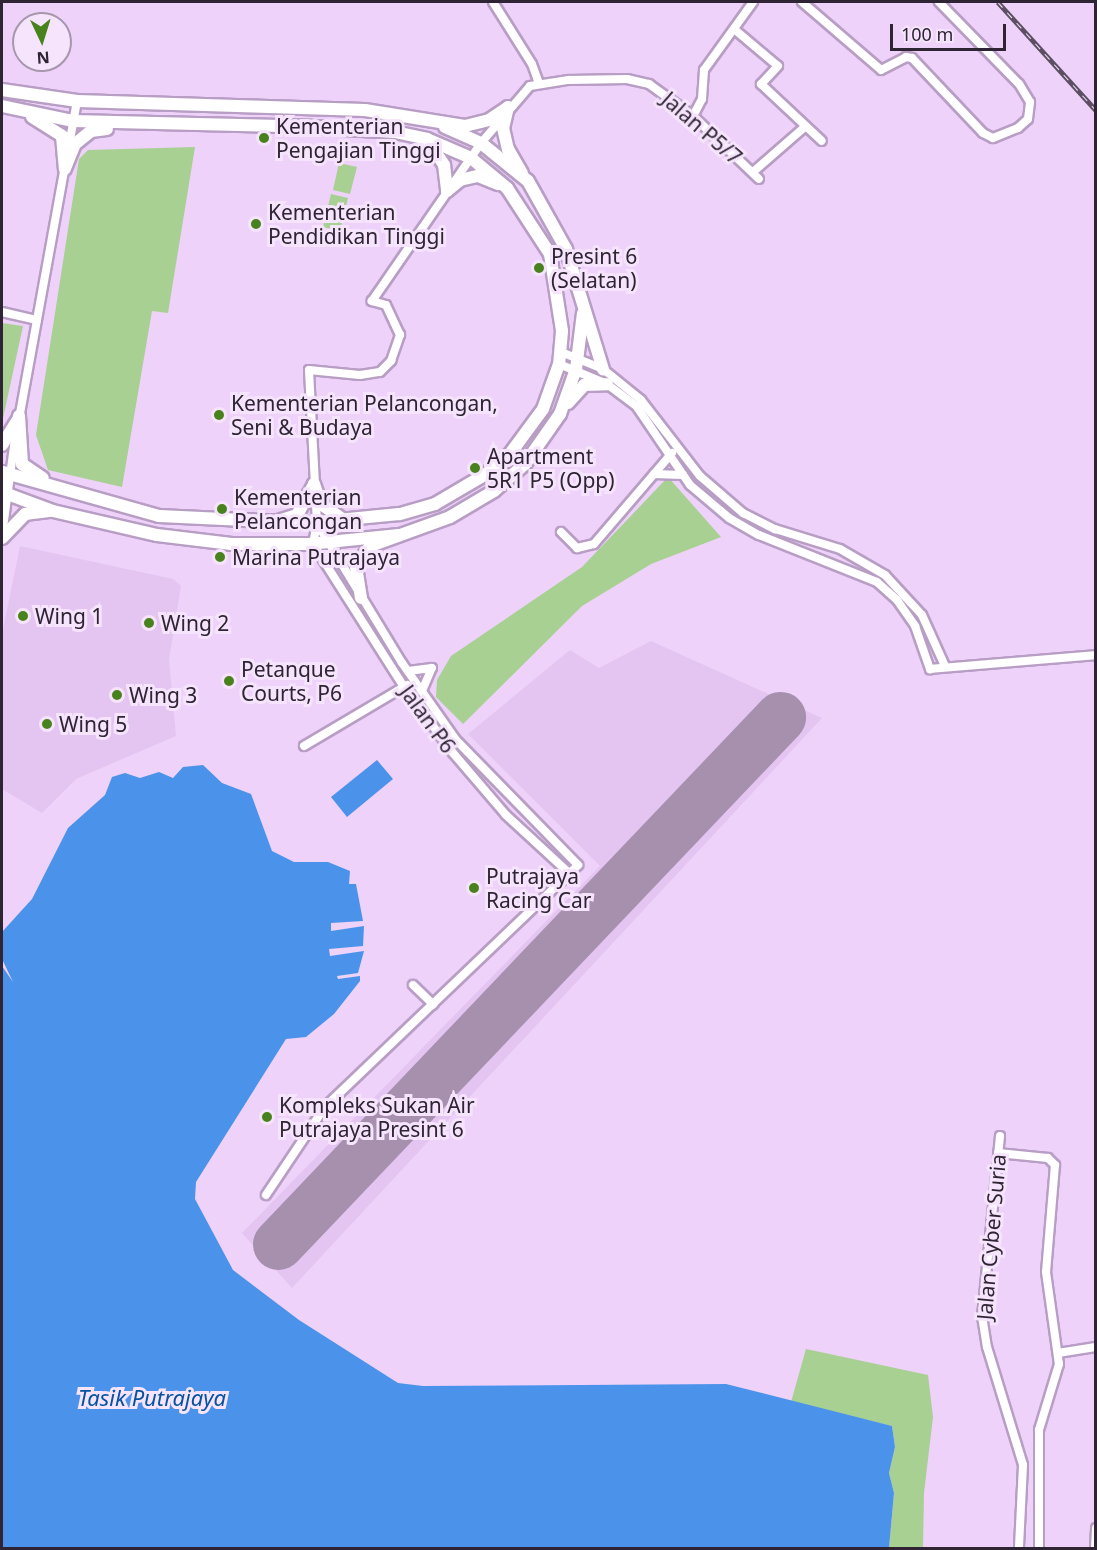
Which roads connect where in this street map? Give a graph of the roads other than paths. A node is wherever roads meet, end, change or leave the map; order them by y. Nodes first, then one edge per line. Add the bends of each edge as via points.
1 (493, 2) edge
2 (753, 2) edge
3 (802, 2) edge
4 (939, 2) edge
5 (734, 29) junction
6 (539, 83) junction
7 (2, 90) edge
8 (77, 101) junction
9 (171, 105) junction
10 (2, 106) edge
11 (508, 107) junction
12 (14, 109) junction
13 (693, 116) junction
14 (73, 121) junction
15 (430, 121) junction
16 (138, 125) junction
17 (171, 125) junction
18 (806, 126) junction
19 (427, 139) junction
20 (822, 141) dead end
21 (481, 143) junction
22 (471, 158) junction
23 (64, 169) junction
24 (528, 181) junction
25 (507, 188) junction
26 (447, 191) junction
27 (2, 312) edge
28 (583, 313) junction
29 (37, 320) junction
30 (560, 358) junction
31 (577, 363) junction
32 (603, 369) junction
33 (607, 384) junction
34 (560, 414) junction
35 (19, 416) junction
36 (2, 445) edge
37 (674, 452) junction
38 (654, 474) junction
39 (683, 475) junction
40 (4, 476) edge
41 (314, 484) junction
42 (6, 494) edge
43 (85, 496) junction
44 (53, 511) junction
45 (350, 521) junction
46 (317, 523) junction
47 (262, 524) junction
48 (561, 532) dead end
49 (397, 535) junction
50 (2, 536) edge
51 (319, 543) junction
52 (362, 598) junction
53 (1095, 654) edge
54 (945, 666) junction
55 (408, 671) junction
56 (414, 681) junction
57 (404, 687) junction
58 (422, 691) junction
59 (304, 746) dead end
60 (569, 873) junction
61 (413, 985) dead end
62 (433, 1004) junction
63 (1000, 1136) dead end
64 (998, 1153) junction
65 (266, 1195) dead end
66 (1095, 1347) edge
67 (1058, 1353) junction
68 (1023, 1476) junction
69 (1040, 1476) junction
70 (1095, 1528) edge
71 (1019, 1548) edge
72 (1039, 1548) edge
73 (1095, 1548) edge

1 - 6 street via 532,64
2 - 5 street
3 - 4 street via 880,70 906,57 912,58 982,132 993,138 1018,128 1028,119 1030,102 1019,84
5 - 13 street via 704,70 702,99
5 - 18 street via 777,66 761,84
6 - 11 street via 530,86
6 - 13 street, Jalan P5/7 via 637,81 649,84
7 - 8 street
8 - 9 street
8 - 14 street
9 - 15 street via 354,109
9 - 17 street
10 - 12 street
11 - 15 street via 489,120 465,126
11 - 21 street
11 - 24 street via 503,128 508,149
12 - 14 street
12 - 23 street via 62,136
13 - 18 street, Jalan P5/7 via 756,176
14 - 16 street
14 - 23 street
15 - 21 street
16 - 17 street
16 - 23 street via 92,131 75,144
17 - 19 street via 312,127 395,132
18 - 20 street
19 - 22 street
19 - 26 street via 444,165
21 - 22 street
21 - 24 street
22 - 25 street
22 - 26 street
23 - 29 street
24 - 28 street via 559,232
25 - 26 street via 478,176 460,180
25 - 30 street via 550,254 560,301
26 - 41 street via 372,301 386,305 400,335 392,361 380,372 360,375 309,370
27 - 29 street
28 - 31 street
28 - 32 street
29 - 35 street
30 - 31 street
30 - 45 street via 543,409 510,454 486,474 435,504
31 - 32 street
31 - 33 street
31 - 34 street
32 - 37 street via 641,400
33 - 34 street via 578,389
33 - 37 street via 637,408
34 - 49 street via 525,464 494,491 450,517
35 - 36 street
35 - 40 street
35 - 43 street via 20,456 27,470
37 - 38 street
37 - 39 street
37 - 54 street via 743,513 775,529 840,549 885,575 922,615
38 - 39 street
38 - 48 street via 594,544 577,548
39 - 54 street via 705,501 759,535 877,582 897,600 915,626 930,669
40 - 42 street
40 - 43 street
41 - 45 street via 328,512
41 - 46 street
41 - 47 street via 297,514
42 - 44 street
42 - 50 street
43 - 47 street via 159,516
44 - 50 street via 25,514
44 - 51 street via 157,535 231,544
45 - 46 street
46 - 47 street
46 - 51 street
49 - 51 street
49 - 52 street via 370,546 359,560 356,567
51 - 52 street, Jalan P6
51 - 57 street, Jalan P6
52 - 55 street, Jalan P6
53 - 54 street
55 - 56 street, Jalan P6
55 - 58 street via 432,668
56 - 57 street
56 - 58 street, Jalan P6
57 - 59 street
57 - 60 street, Jalan P6 via 506,815
58 - 60 street, Jalan P6 via 456,740 578,865
60 - 62 street
61 - 62 street
62 - 65 street via 325,1107
63 - 64 street, Jalan Cyber Suria
64 - 67 street via 1048,1158 1055,1165 1046,1272
64 - 68 street, Jalan Cyber Suria via 983,1330
66 - 67 street
67 - 69 street via 1059,1364 1039,1430
68 - 69 street
68 - 71 street, Jalan Cyber Suria
69 - 72 street
70 - 73 street

